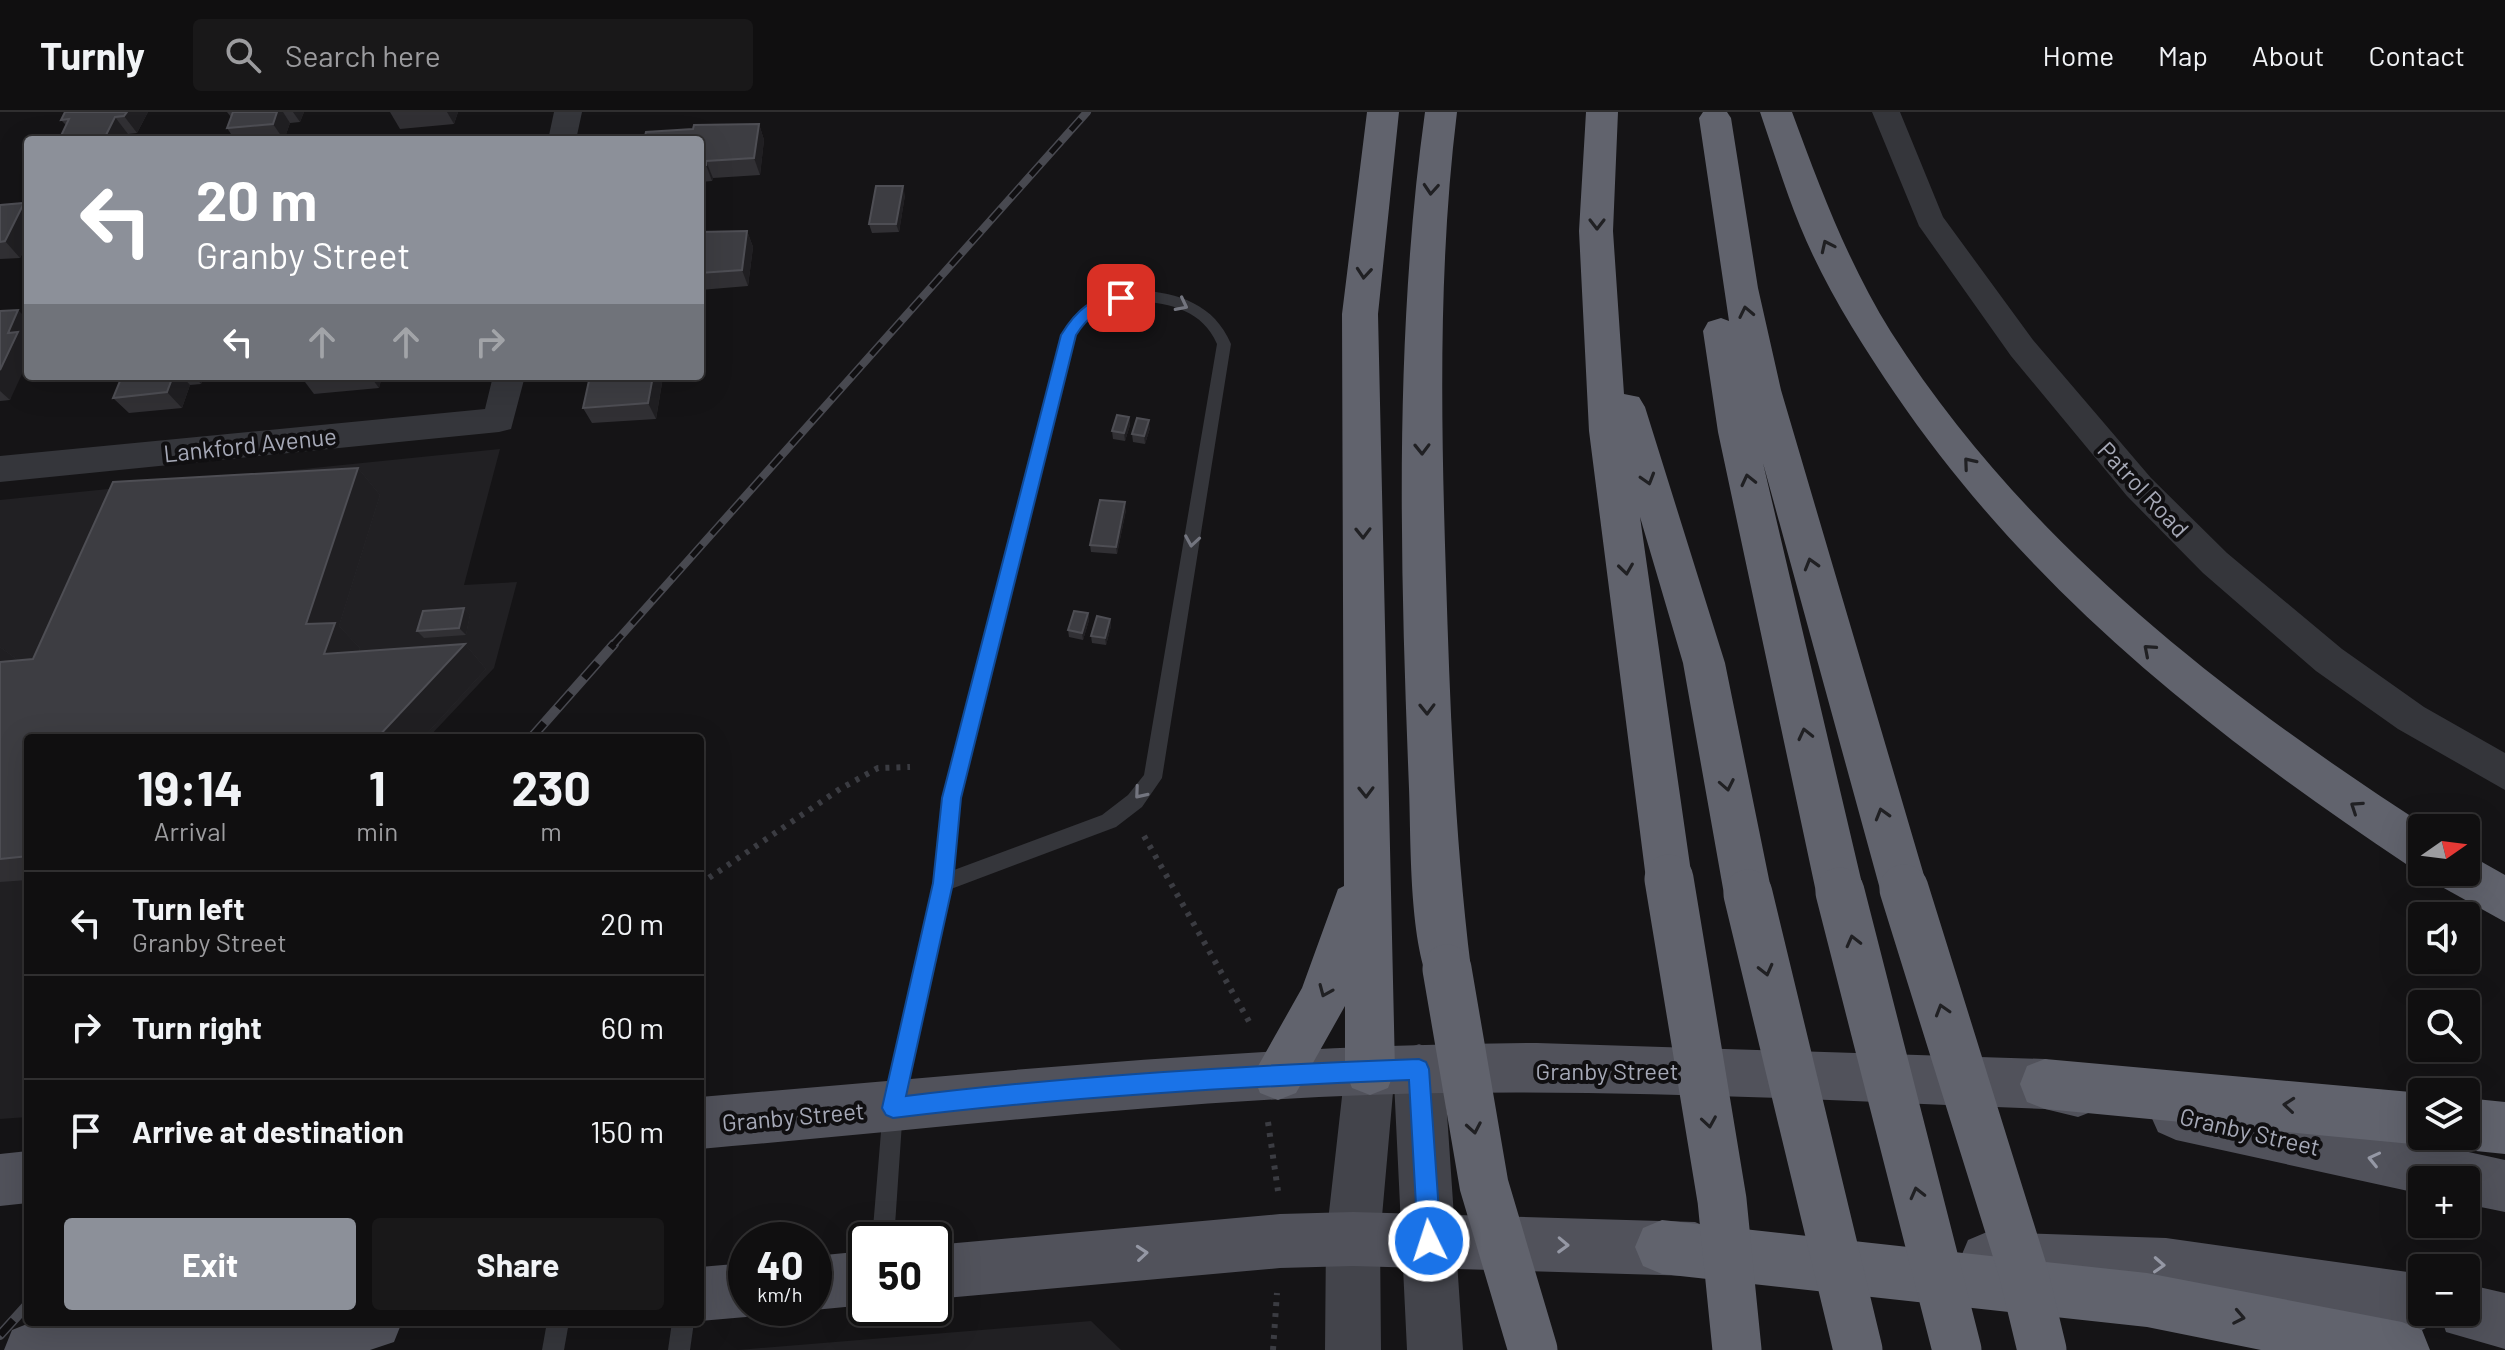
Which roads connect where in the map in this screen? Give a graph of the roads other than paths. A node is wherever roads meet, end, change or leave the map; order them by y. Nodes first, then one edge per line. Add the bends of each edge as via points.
1 (568, 112) edge
2 (1383, 112) edge
3 (1441, 112) edge
4 (1602, 112) edge
5 (1776, 112) edge
6 (1886, 112) edge
7 (1715, 115) edge
8 (563, 136) edge
9 (1601, 324) junction
10 (508, 380) edge
11 (0, 469) edge
12 (2505, 773) edge
13 (2408, 840) edge
14 (1367, 864) junction
15 (943, 883) junction
16 (2480, 885) edge
17 (2505, 900) edge
18 (1394, 1070) junction
19 (1278, 1075) junction
20 (2045, 1084) junction
21 (893, 1108) junction
22 (2408, 1118) edge
23 (704, 1123) edge
24 (2480, 1125) edge
25 (2505, 1128) edge
26 (24, 1177) edge
27 (0, 1180) edge
28 (2505, 1186) edge
29 (1722, 1200) junction
30 (884, 1222) edge
31 (1353, 1239) junction
32 (1429, 1241) junction
33 (1662, 1247) junction
34 (952, 1270) edge
35 (2023, 1271) junction
36 (728, 1292) edge
37 (704, 1294) edge
38 (2408, 1300) edge
39 (2480, 1315) edge
40 (2505, 1321) edge
41 (325, 1326) edge
42 (557, 1326) edge
43 (682, 1326) edge
44 (32, 1350) edge
45 (553, 1350) edge
46 (679, 1350) edge
47 (1353, 1350) edge
48 (1435, 1350) edge
49 (1533, 1350) edge
50 (1737, 1350) edge
51 (1761, 1350) edge
52 (1858, 1350) edge
53 (1957, 1350) edge
54 (2042, 1350) edge
55 (2057, 1350) edge
56 (2402, 1350) edge

1 - 8 street
2 -> 14 highway via 1360,314
3 -> 49 highway, bridge via 1430,191 1421,389 1428,764 1447,969 1484,1185
4 -> 9 highway via 1596,231
13 -> 5 highway via 2269,748 2189,684 2108,614 2015,517 1920,401 1873,330 1805,198
6 - 12 street, Patrol Road via 1929,219 2022,348 2139,487 2262,607 2329,660 2411,718
35 -> 7 highway, bridge via 1904,889 1762,390 1740,288
53 -> 7 highway, bridge via 1840,892 1737,432 1706,226
9 -> 29 highway, bridge via 1608,431 1669,879
9 -> 52 highway, bridge via 1704,663 1748,894
10 - 11 street, Lankford Avenue via 499,420
14 - 18 highway
14 -> 19 highway via 1323,999
15 -> 15 lane via 951,798 1069,335 1082,314 1104,301 1170,298 1208,318 1224,344 1153,778 1109,821
15 - 21 lane
16 - 17 highway
18 - 19 main road, Granby Street
18 - 20 main road, Granby Street via 1646,1068
18 - 31 main road
18 - 32 main road
19 - 21 main road, Granby Street via 1015,1093
22 -> 20 highway
28 -> 20 main road, Granby Street
21 - 23 main road, Granby Street
21 - 30 lane
24 - 25 highway
26 - 27 main road
29 - 50 highway, bridge
29 - 51 highway, bridge
31 - 32 main road
34 -> 31 main road
31 - 47 main road
32 -> 33 main road
32 - 48 main road
33 -> 38 main road via 2166,1265
33 -> 56 highway via 2147,1300
35 - 54 highway, bridge
35 - 55 highway, bridge
36 - 37 main road
39 - 40 main road
41 - 44 main road
42 - 45 lane
43 - 46 lane

